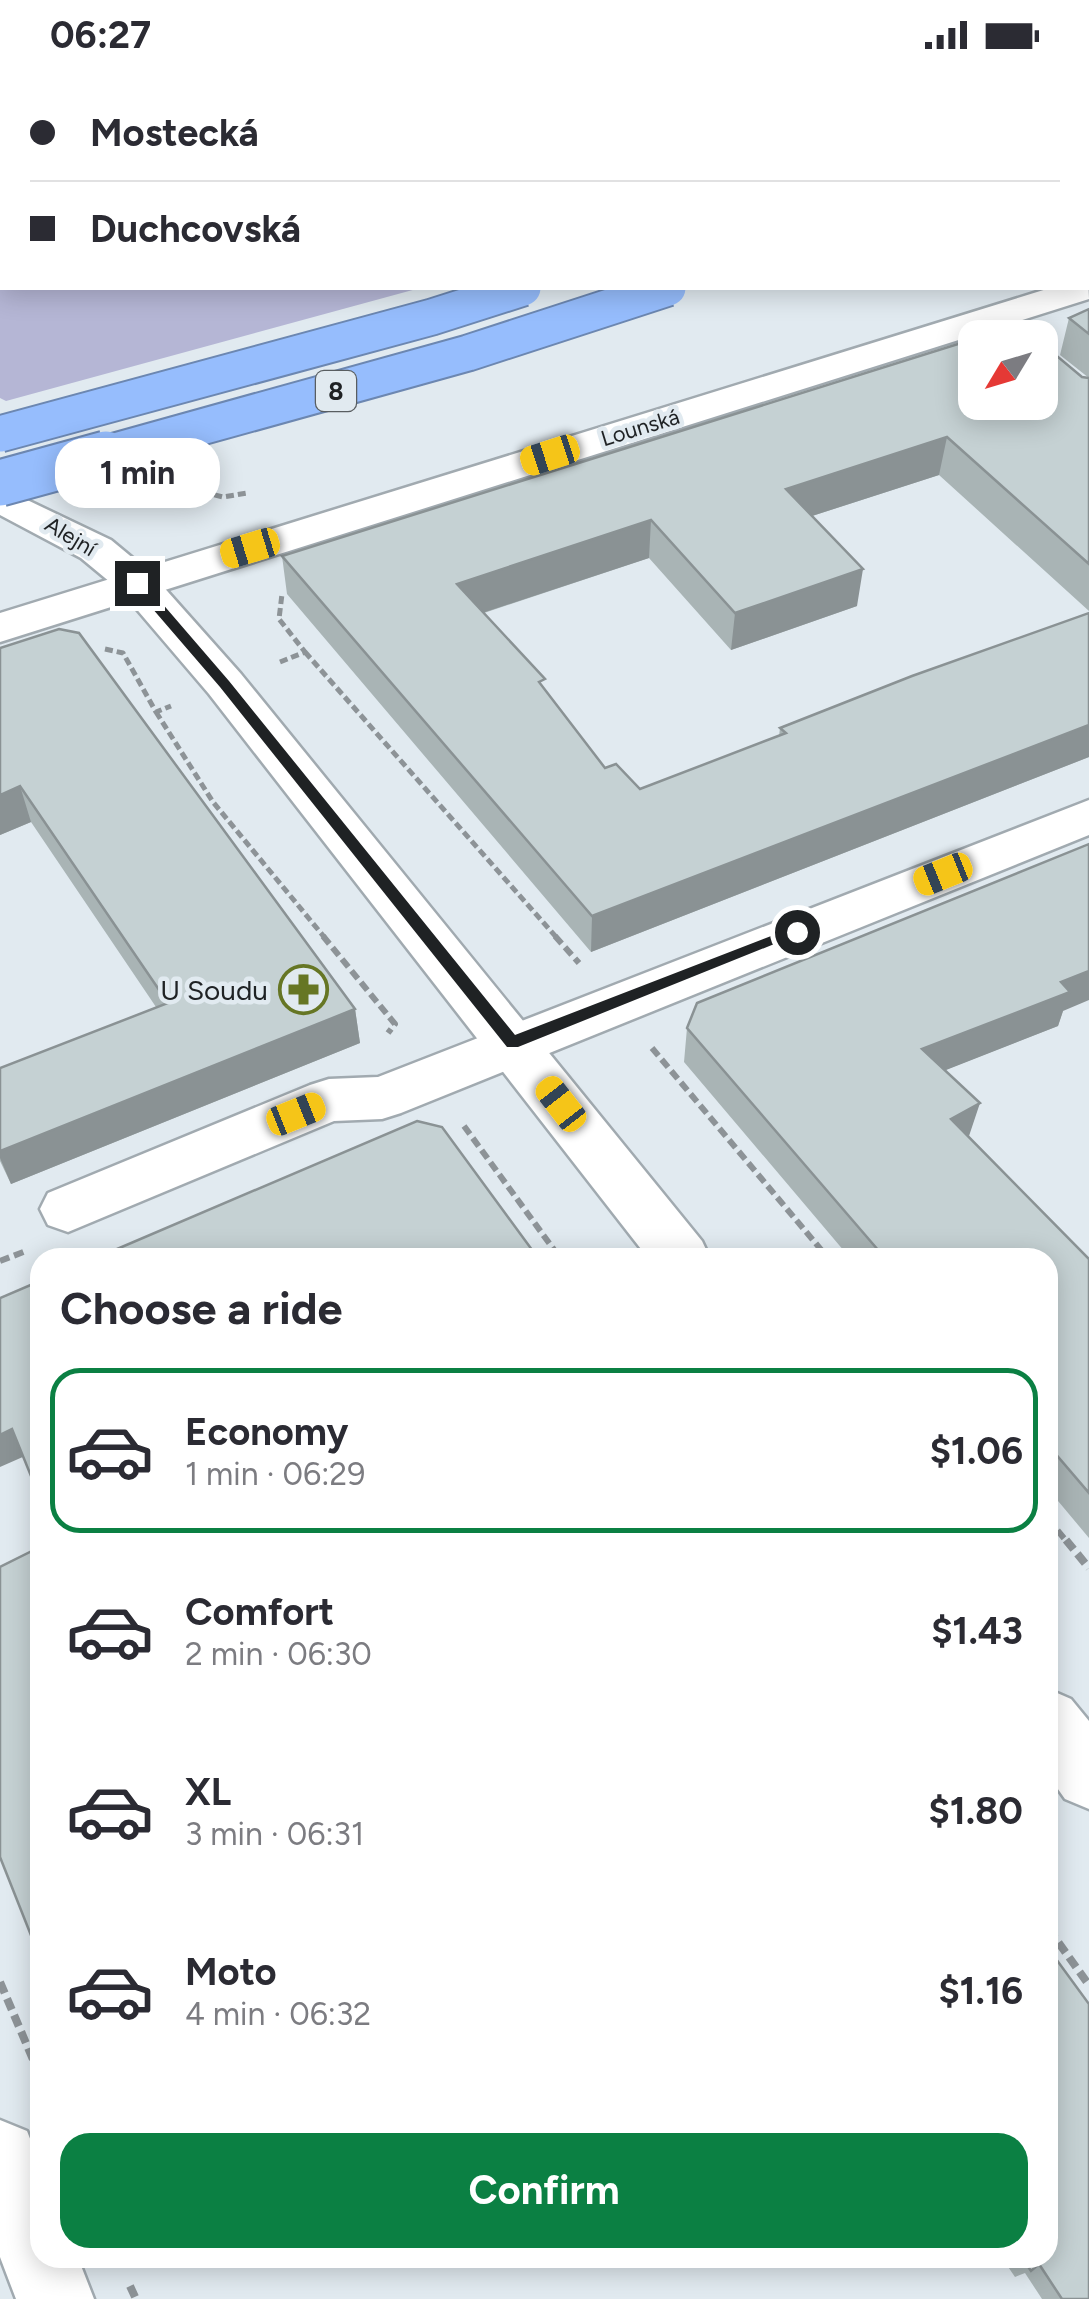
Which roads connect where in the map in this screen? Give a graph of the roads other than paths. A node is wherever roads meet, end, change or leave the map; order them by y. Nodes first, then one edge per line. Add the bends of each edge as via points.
1 (517, 290) edge
2 (662, 290) edge
3 (1082, 290) edge
4 (1019, 320) edge
5 (958, 341) edge
6 (0, 434) edge
7 (0, 483) edge
8 (0, 498) edge
9 (137, 583) junction
10 (0, 628) edge
11 (1089, 817) edge
12 (512, 1043) junction
13 (68, 1209) dead end
14 (674, 1248) edge
15 (1058, 1735) edge
16 (1089, 1775) edge
17 (0, 2158) edge
18 (30, 2235) edge
19 (43, 2268) edge
20 (55, 2299) edge

1 - 6 highway, 8, bridge
2 - 7 highway, 8, bridge via 468,353
3 - 4 street, Lounská
5 - 9 street, Lounská
8 - 9 street, Alejní via 96,549
9 - 10 street
9 - 12 street, Alejní
11 - 12 street
12 - 13 street via 382,1098 329,1100
12 - 14 street, Alejní
15 - 16 street
17 - 18 street
19 - 20 street

